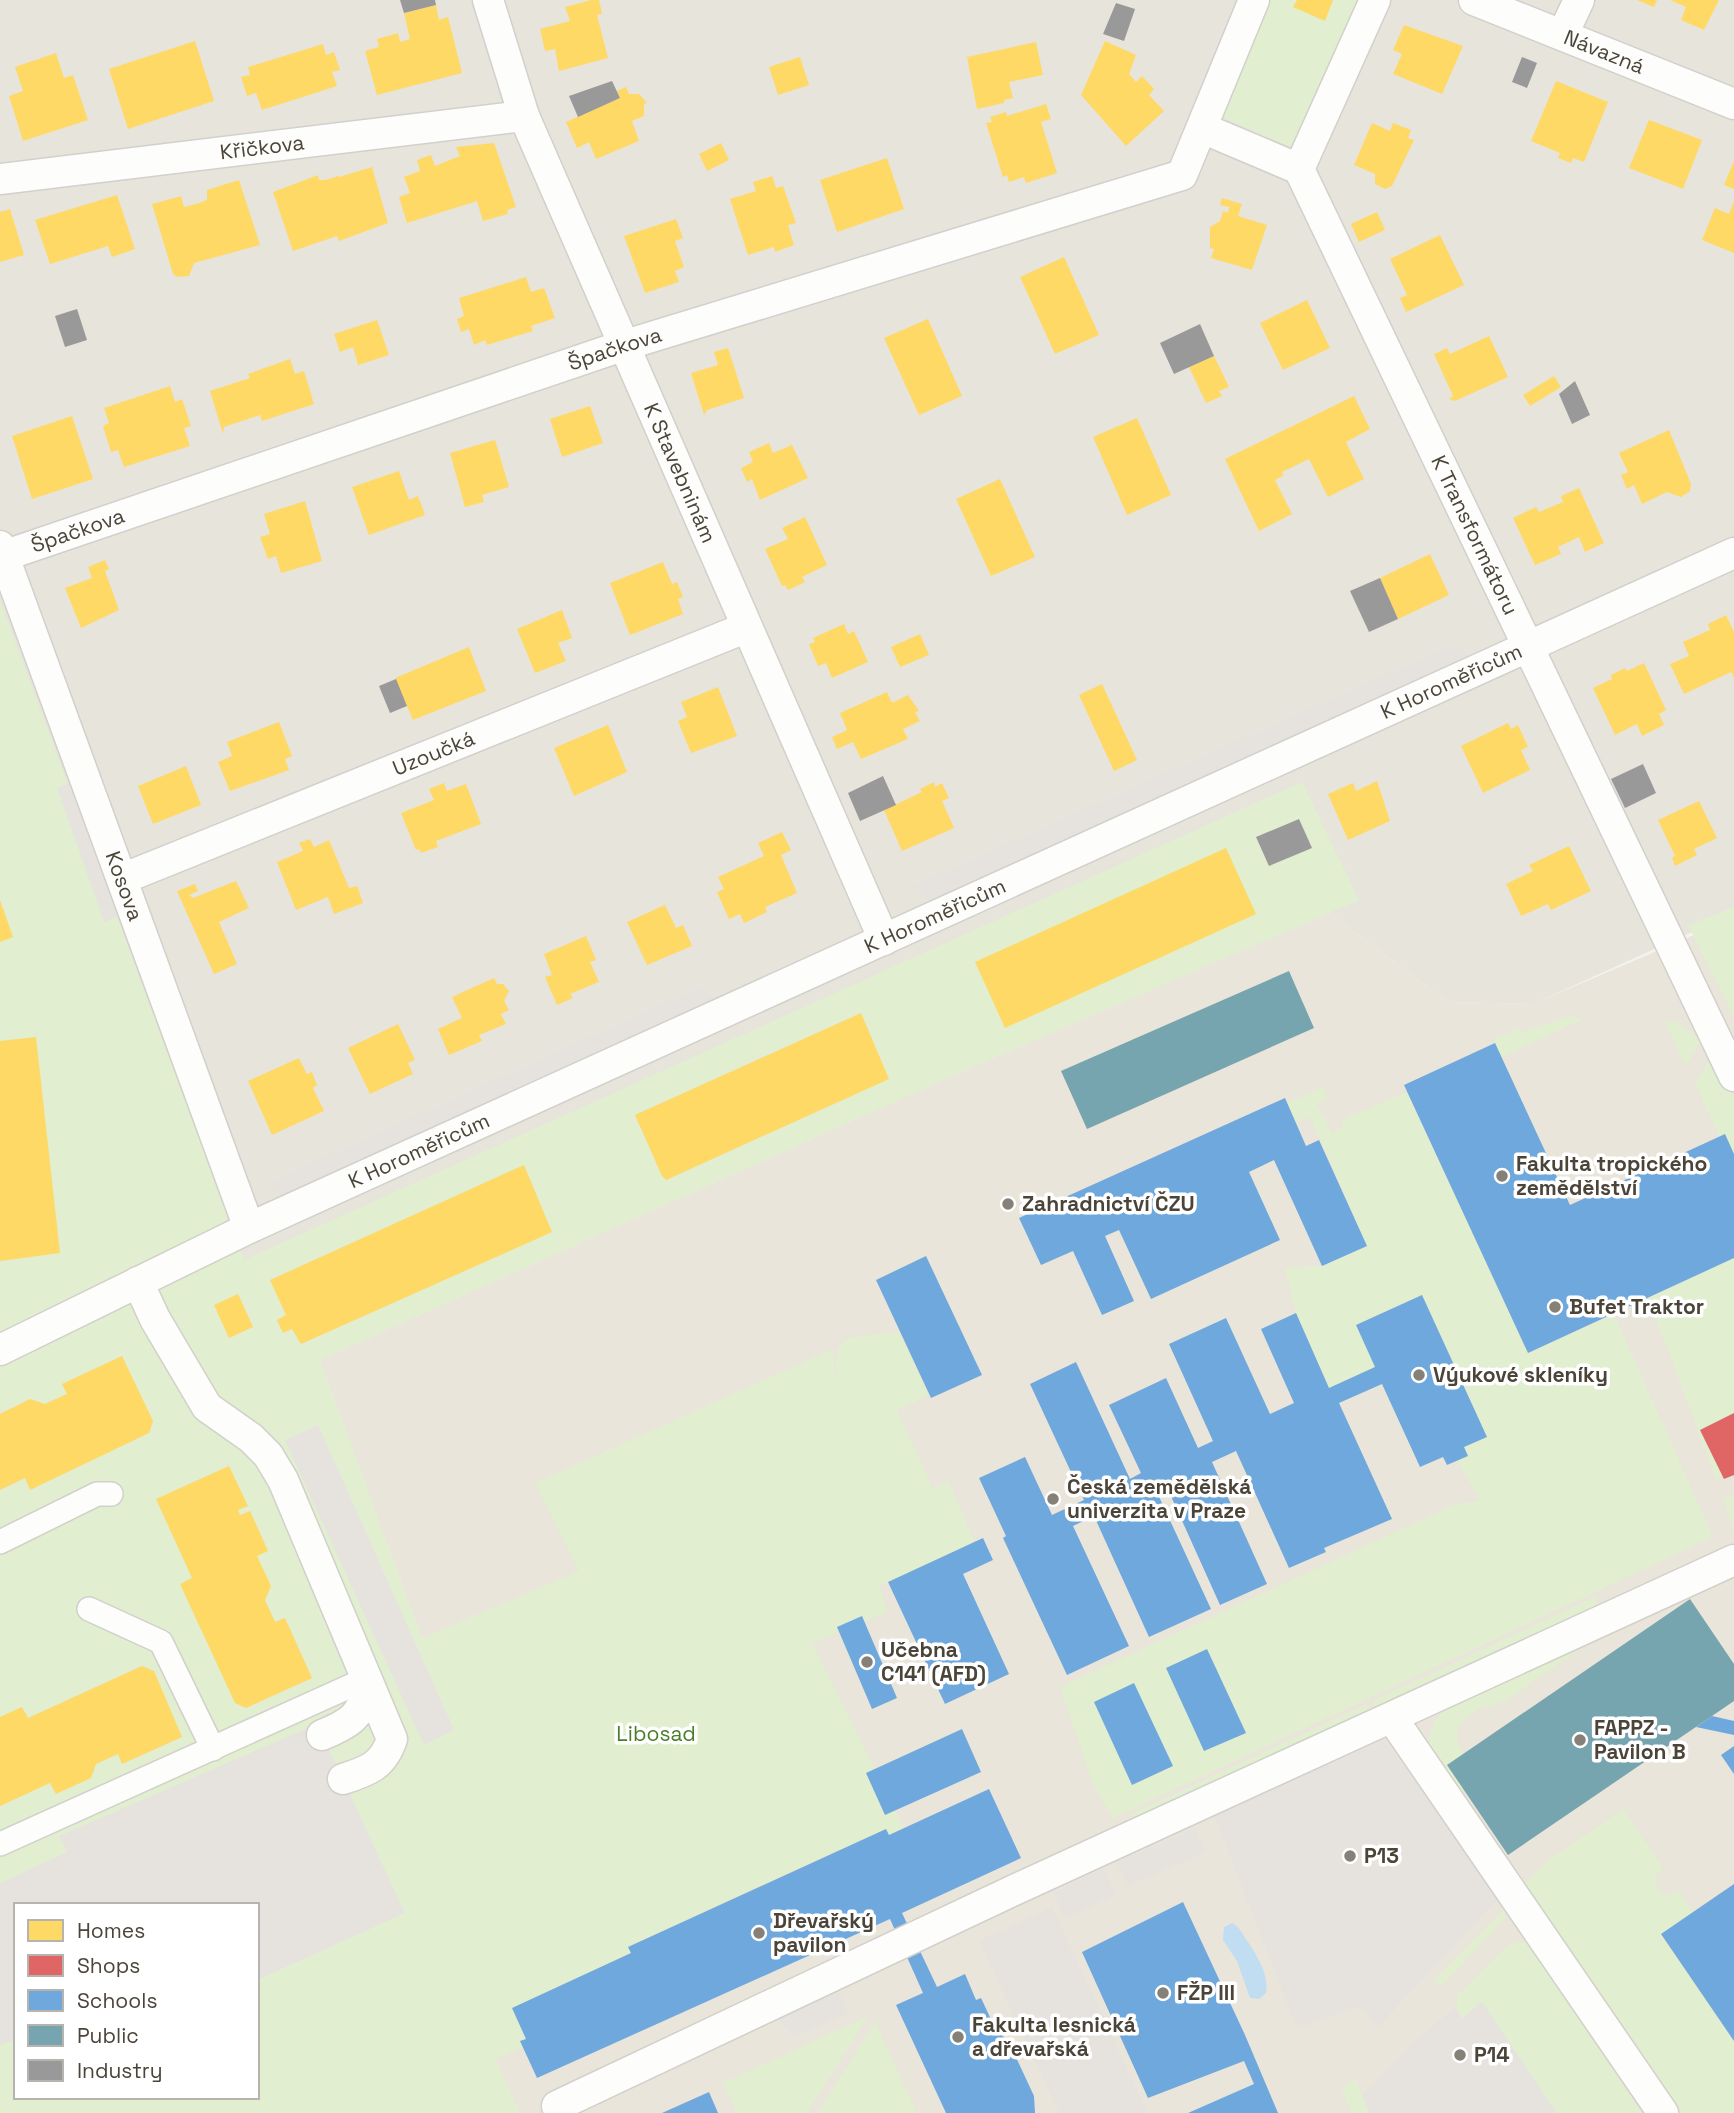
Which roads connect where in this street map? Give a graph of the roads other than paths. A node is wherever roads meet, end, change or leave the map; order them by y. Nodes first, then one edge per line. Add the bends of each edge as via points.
1 (488, 0) edge
2 (1254, 0) edge
3 (1375, 0) edge
4 (1474, 0) edge
5 (1579, 0) edge
6 (1563, 34) junction
7 (1731, 95) edge
8 (524, 116) junction
9 (1202, 128) junction
10 (1299, 169) junction
11 (0, 179) edge
12 (622, 346) junction
13 (2, 551) edge
14 (1734, 553) edge
15 (745, 628) junction
16 (1528, 647) junction
17 (122, 879) junction
18 (884, 940) junction
19 (1734, 1076) edge
20 (249, 1228) junction
21 (138, 1282) junction
22 (0, 1350) edge
23 (111, 1494) dead end
24 (0, 1542) edge
25 (1734, 1560) edge
26 (89, 1609) dead end
27 (368, 1684) junction
28 (1392, 1718) junction
29 (322, 1735) dead end
30 (213, 1749) junction
31 (343, 1779) dead end
32 (0, 1844) edge
33 (559, 2110) edge
34 (1663, 2113) edge

1 - 8 street, K Stavebninám
2 - 9 street, Špačkova
3 - 10 street
4 - 6 street, Návazná
5 - 6 street
6 - 7 street, Návazná
8 - 11 street, Křičkova
8 - 12 street, K Stavebninám
9 - 10 street
9 - 12 street, Špačkova via 1182,175
10 - 16 street, K Transformátoru
12 - 13 street, Špačkova
12 - 15 street, K Stavebninám
13 - 17 street, Kosova
14 - 16 street, K Horoměřicům
15 - 17 street, Uzoučká
15 - 18 street, K Stavebninám
16 - 18 street, K Horoměřicům
16 - 19 street, K Transformátoru
17 - 20 street, Kosova
18 - 20 street, K Horoměřicům
20 - 21 street, K Horoměřicům
21 - 22 street, K Horoměřicům
21 - 27 street via 207,1407 251,1438 283,1480
23 - 24 street via 97,1494
25 - 28 street
26 - 30 street via 162,1642
27 - 29 street via 360,1714
27 - 30 street
27 - 31 street via 391,1740 386,1757
28 - 33 street via 977,1907
28 - 34 street
30 - 32 street

